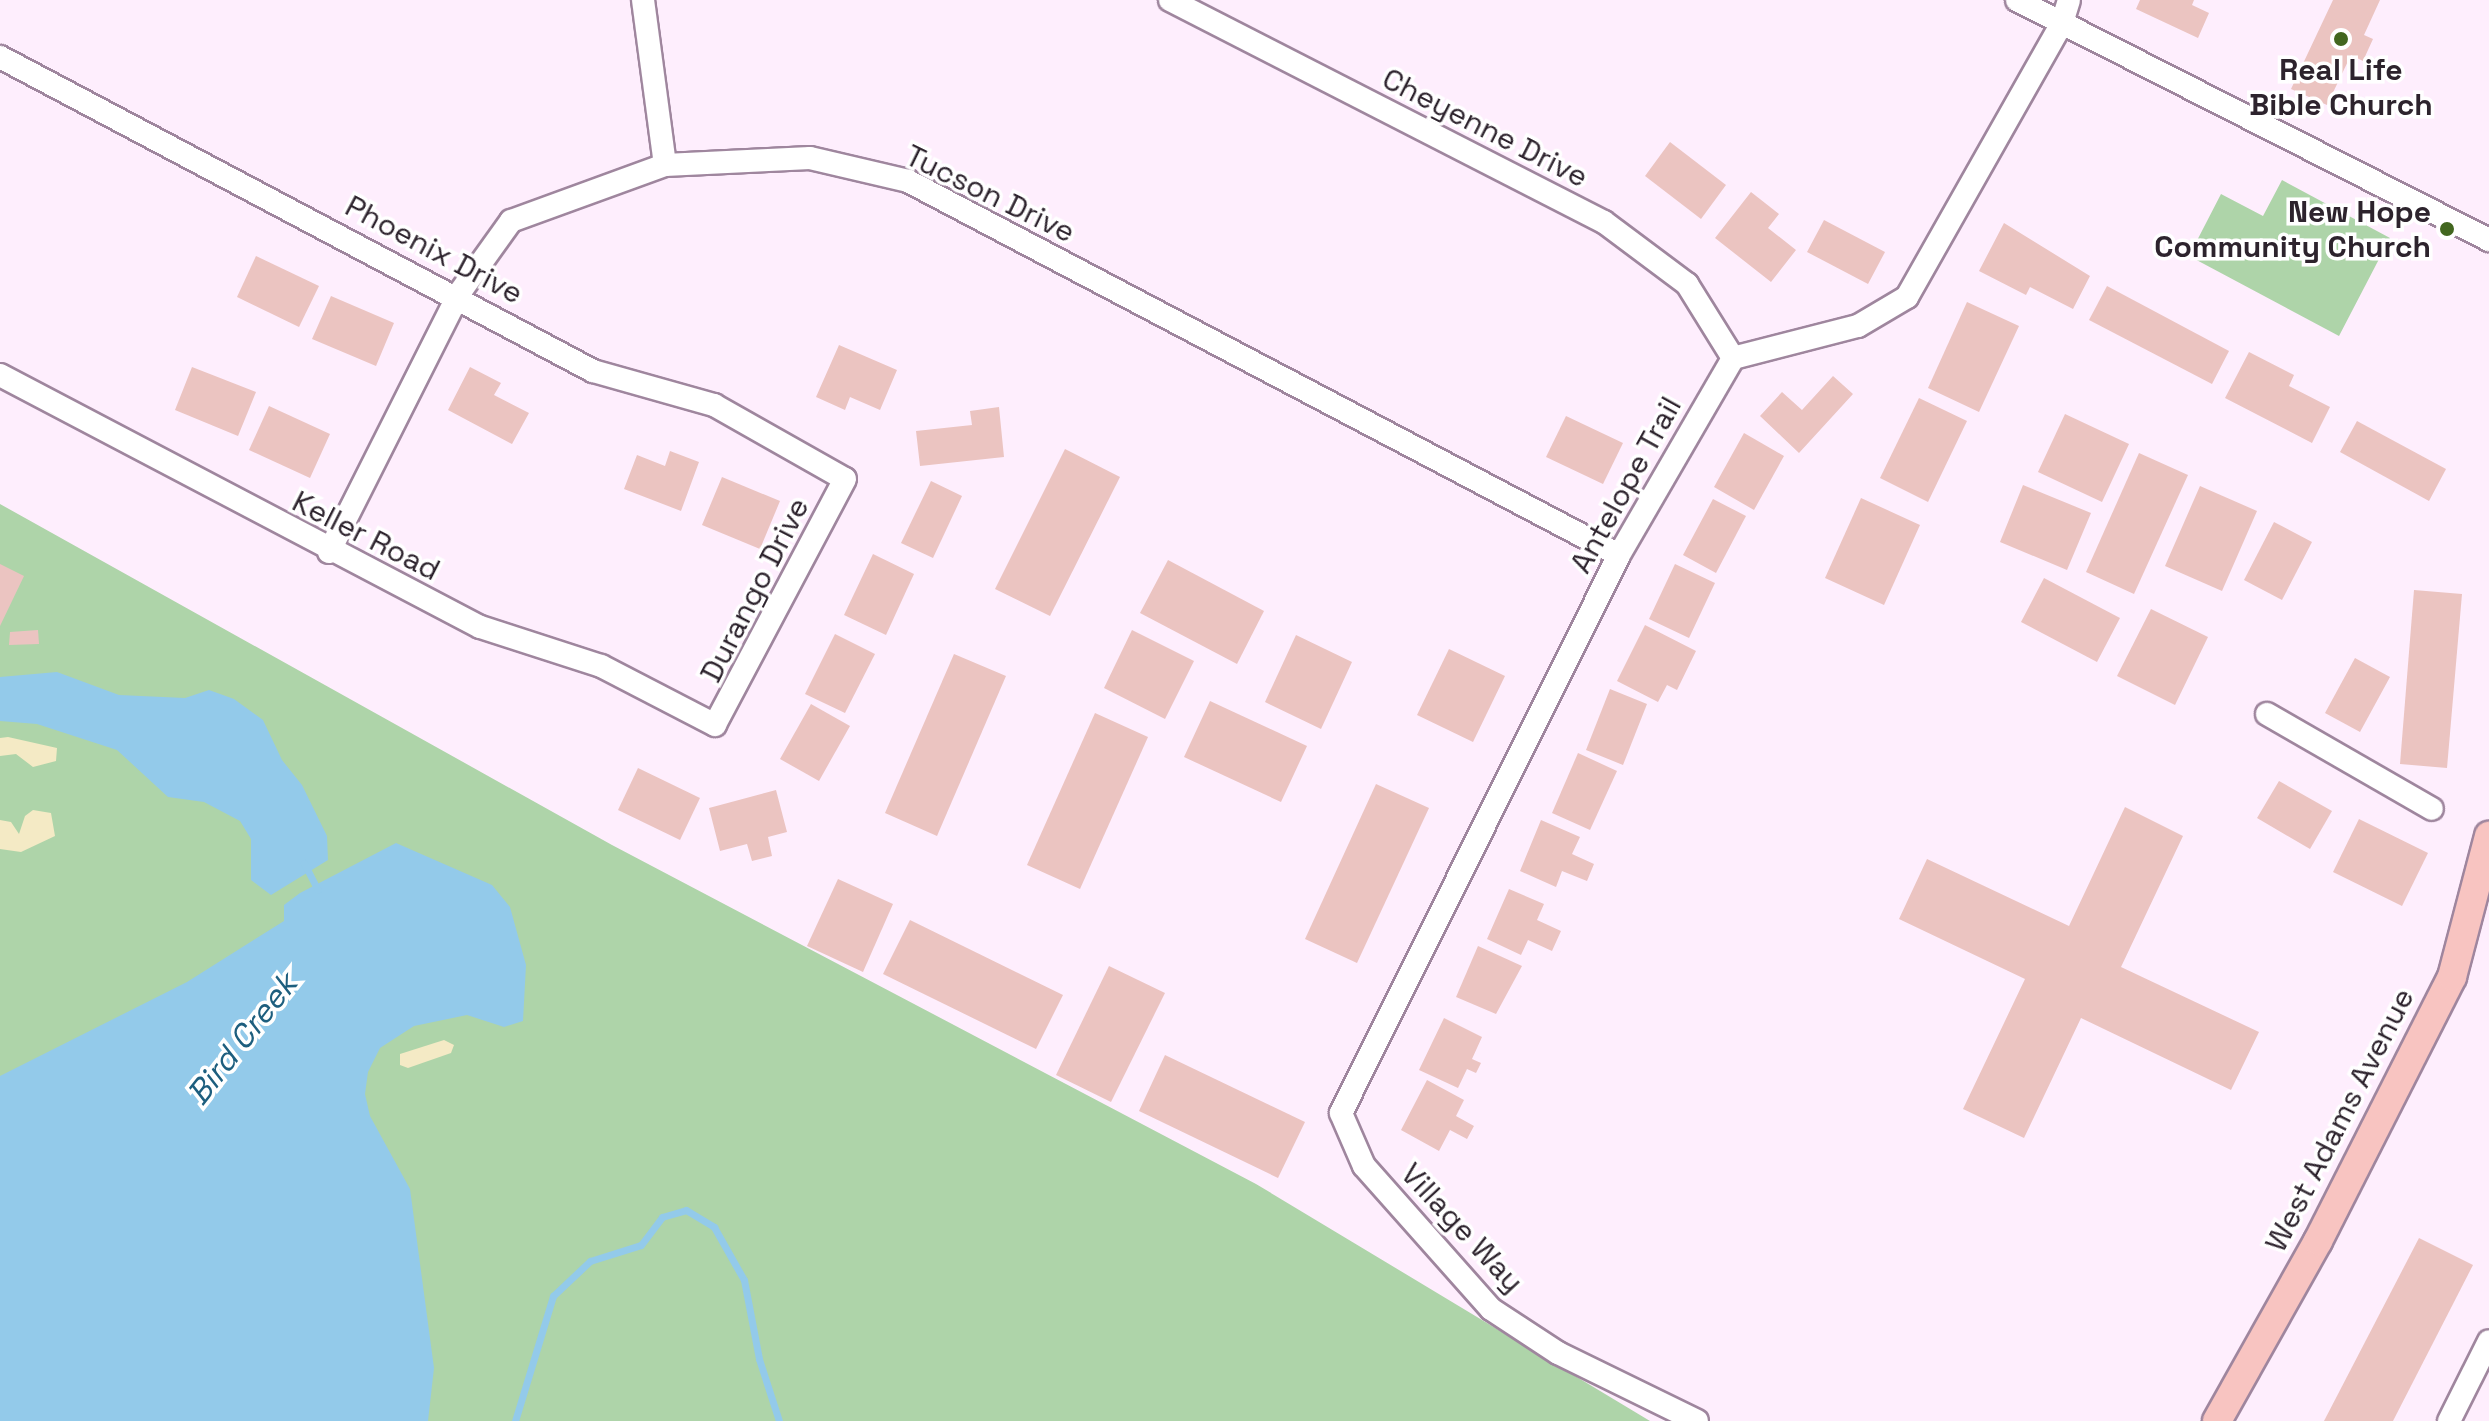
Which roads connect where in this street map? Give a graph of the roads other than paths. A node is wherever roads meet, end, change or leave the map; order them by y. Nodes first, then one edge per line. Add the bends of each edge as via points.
1 (643, 0) edge
2 (1170, 0) edge
3 (2017, 0) edge
4 (2069, 0) edge
5 (2062, 23) junction
6 (0, 57) edge
7 (665, 165) junction
8 (2489, 240) edge
9 (458, 295) junction
10 (1733, 358) junction
11 (0, 375) edge
12 (845, 479) joint
13 (329, 552) junction
14 (1619, 555) junction
15 (2267, 714) dead end
16 (715, 725) joint
17 (2432, 809) dead end
18 (2489, 836) edge
19 (2484, 881) edge
20 (1341, 1113) joint
21 (2489, 1341) edge
22 (1697, 1421) edge
23 (2217, 1421) edge
24 (2449, 1421) edge

1 - 7 street
2 - 10 street, Cheyenne Drive via 1604,222 1687,284
3 - 5 street
4 - 5 street
5 - 8 street
5 - 10 street via 1907,297 1858,326
6 - 9 street, Phoenix Drive
7 - 9 street, Tucson Drive via 511,221
7 - 14 street, Tucson Drive via 810,158 908,181
9 - 12 street, Phoenix Drive via 593,371 714,405
9 - 13 street, Tucson Drive
10 - 14 street, Antelope Trail
11 - 13 street, Keller Road
12 - 16 street, Durango Drive
13 - 16 street, Keller Road via 480,627 601,666
14 - 20 street, Antelope Trail
15 - 17 street
18 - 19 main road, West Adams Avenue
19 - 23 main road, West Adams Avenue via 2452,977 2318,1241
20 - 22 street, Village Way via 1364,1166 1491,1309 1558,1353
21 - 24 street

